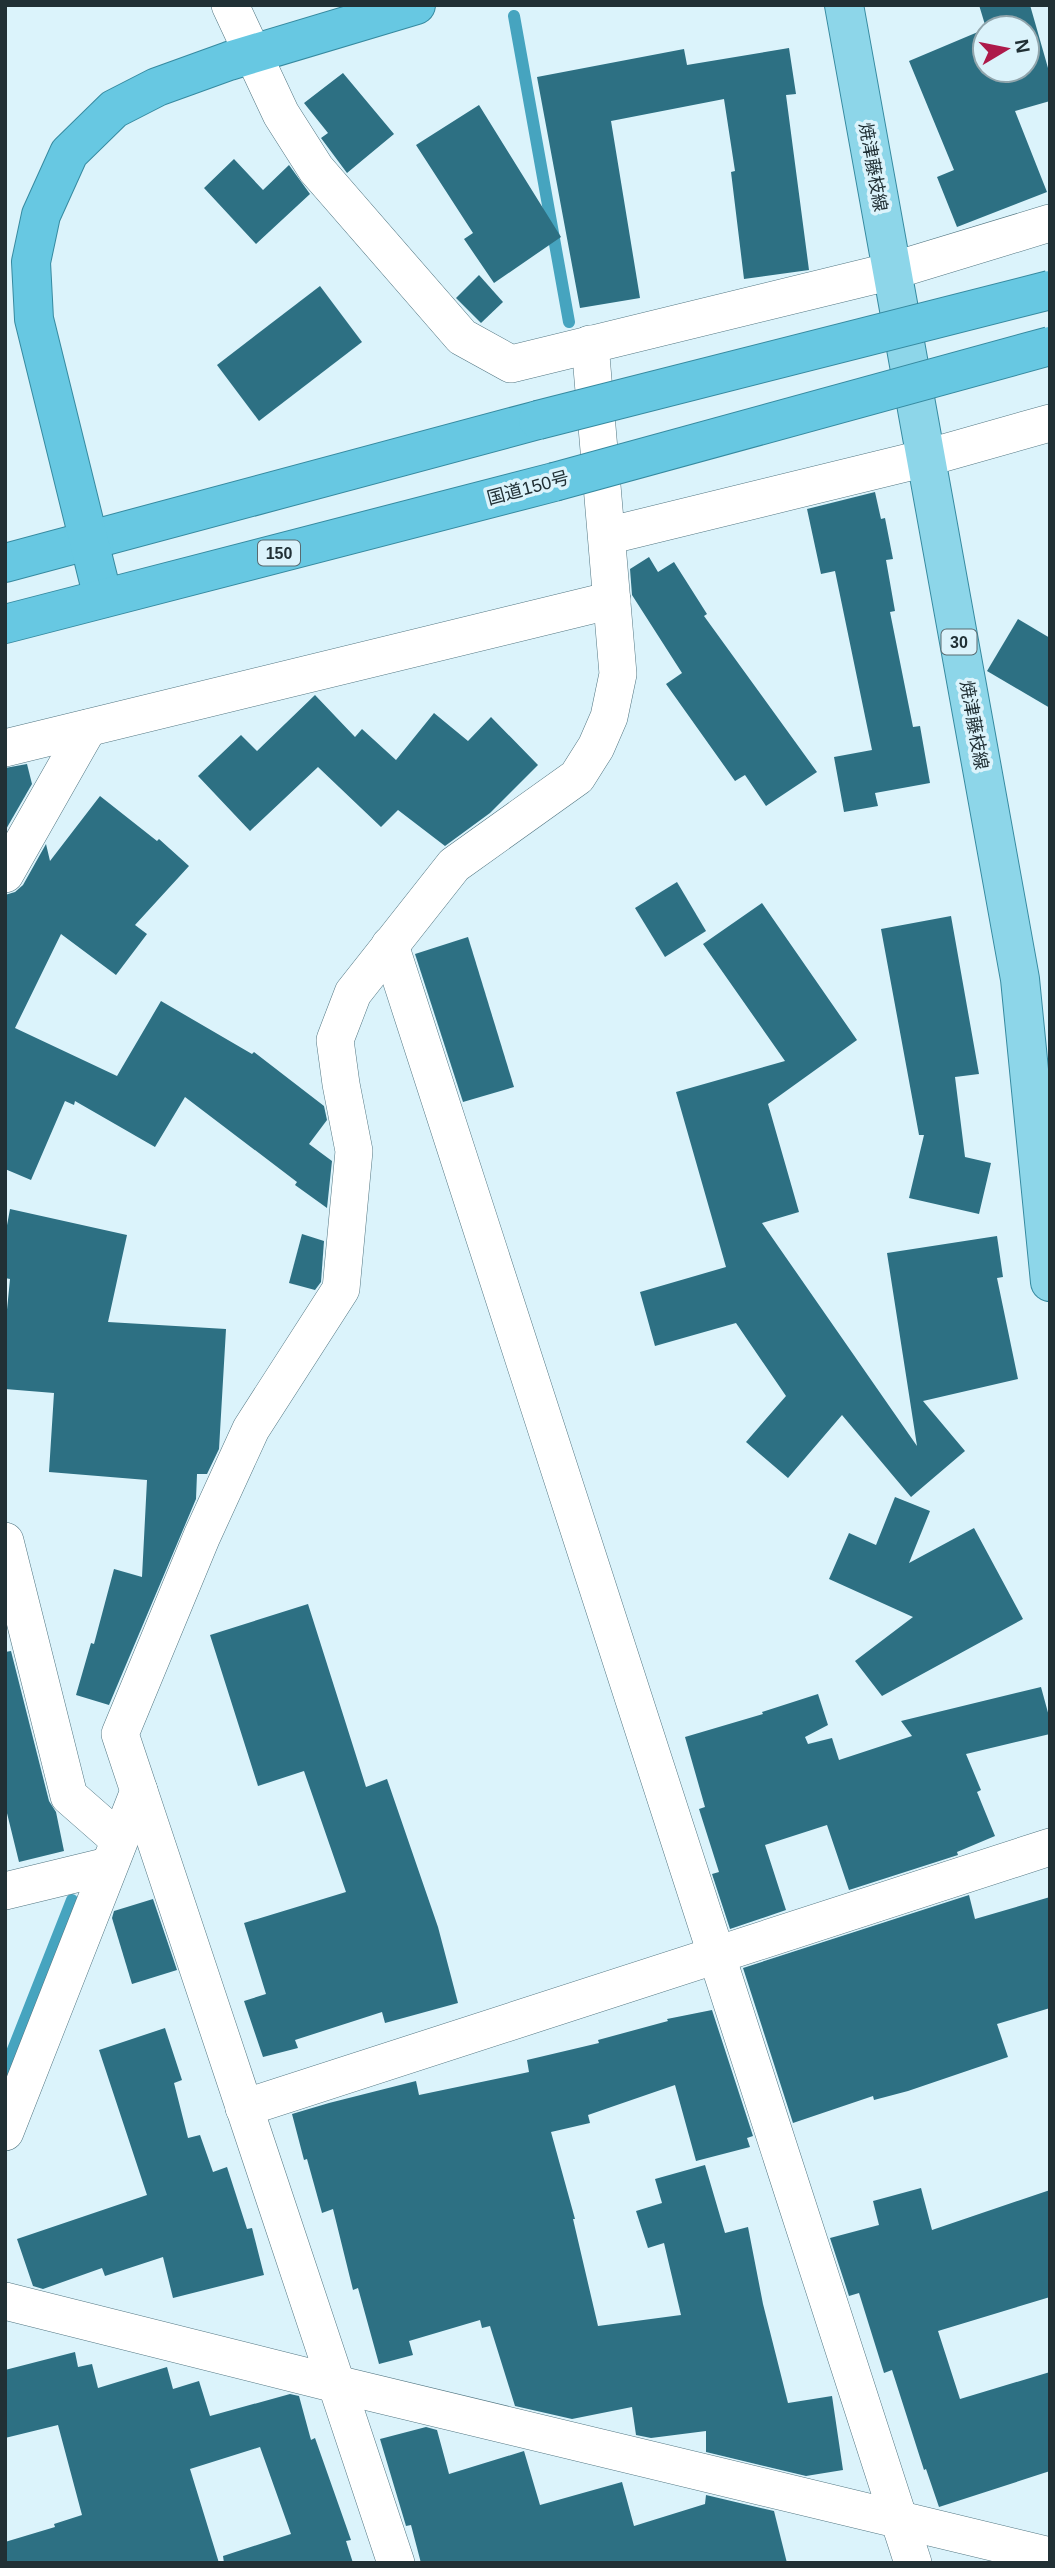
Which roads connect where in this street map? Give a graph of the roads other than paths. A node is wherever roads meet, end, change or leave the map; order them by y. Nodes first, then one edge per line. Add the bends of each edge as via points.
1 (230, 5) edge
2 (416, 5) edge
3 (844, 5) edge
4 (255, 53) junction
5 (1050, 223) edge
6 (892, 271) junction
7 (1050, 290) edge
8 (590, 344) junction
9 (1050, 346) edge
10 (1050, 424) edge
11 (926, 458) junction
12 (607, 536) junction
13 (88, 541) junction
14 (5, 563) edge
15 (103, 598) junction
16 (612, 600) junction
17 (5, 624) edge
18 (88, 728) junction
19 (5, 748) edge
20 (5, 874) edge
21 (390, 946) junction
22 (1050, 1282) edge
23 (5, 1541) edge
24 (16, 1635) edge
25 (139, 1791) junction
26 (1050, 1847) edge
27 (113, 1853) junction
28 (5, 1891) edge
29 (716, 1955) junction
30 (244, 2108) junction
31 (5, 2132) edge
32 (5, 2301) edge
33 (336, 2384) junction
34 (899, 2520) junction
35 (1050, 2556) edge
36 (396, 2563) edge
37 (913, 2563) edge

1 - 4 street
2 - 4 highway
3 - 6 main road, 焼津藤枝線 / 30
4 - 8 street via 281,114 316,169 462,337 511,364
4 - 13 highway via 156,87 114,109 69,153 41,215 31,262 34,319
5 - 6 street
6 - 8 street
6 - 11 main road, 焼津藤枝線 / 30
7 - 13 highway, bridge
8 - 12 street
9 - 15 highway, 国道150号 / 150, bridge via 554,482
10 - 11 street
11 - 12 street
11 - 22 main road, 焼津藤枝線 / 30 via 1020,979
12 - 16 street
13 - 14 highway
13 - 15 highway
15 - 17 highway, 国道150号 / 150
16 - 18 street
16 - 21 street via 618,674 609,717 577,777 454,865
18 - 19 street
18 - 20 street
21 - 25 street via 353,993 335,1040 354,1151 341,1289 251,1429 120,1734
21 - 29 street
23 - 24 street
24 - 27 street via 69,1796
25 - 27 street
25 - 30 street
26 - 29 street
27 - 28 street
27 - 31 street
29 - 30 street
29 - 34 street
30 - 33 street
32 - 33 street
33 - 34 street
33 - 36 street
34 - 35 street
34 - 37 street

